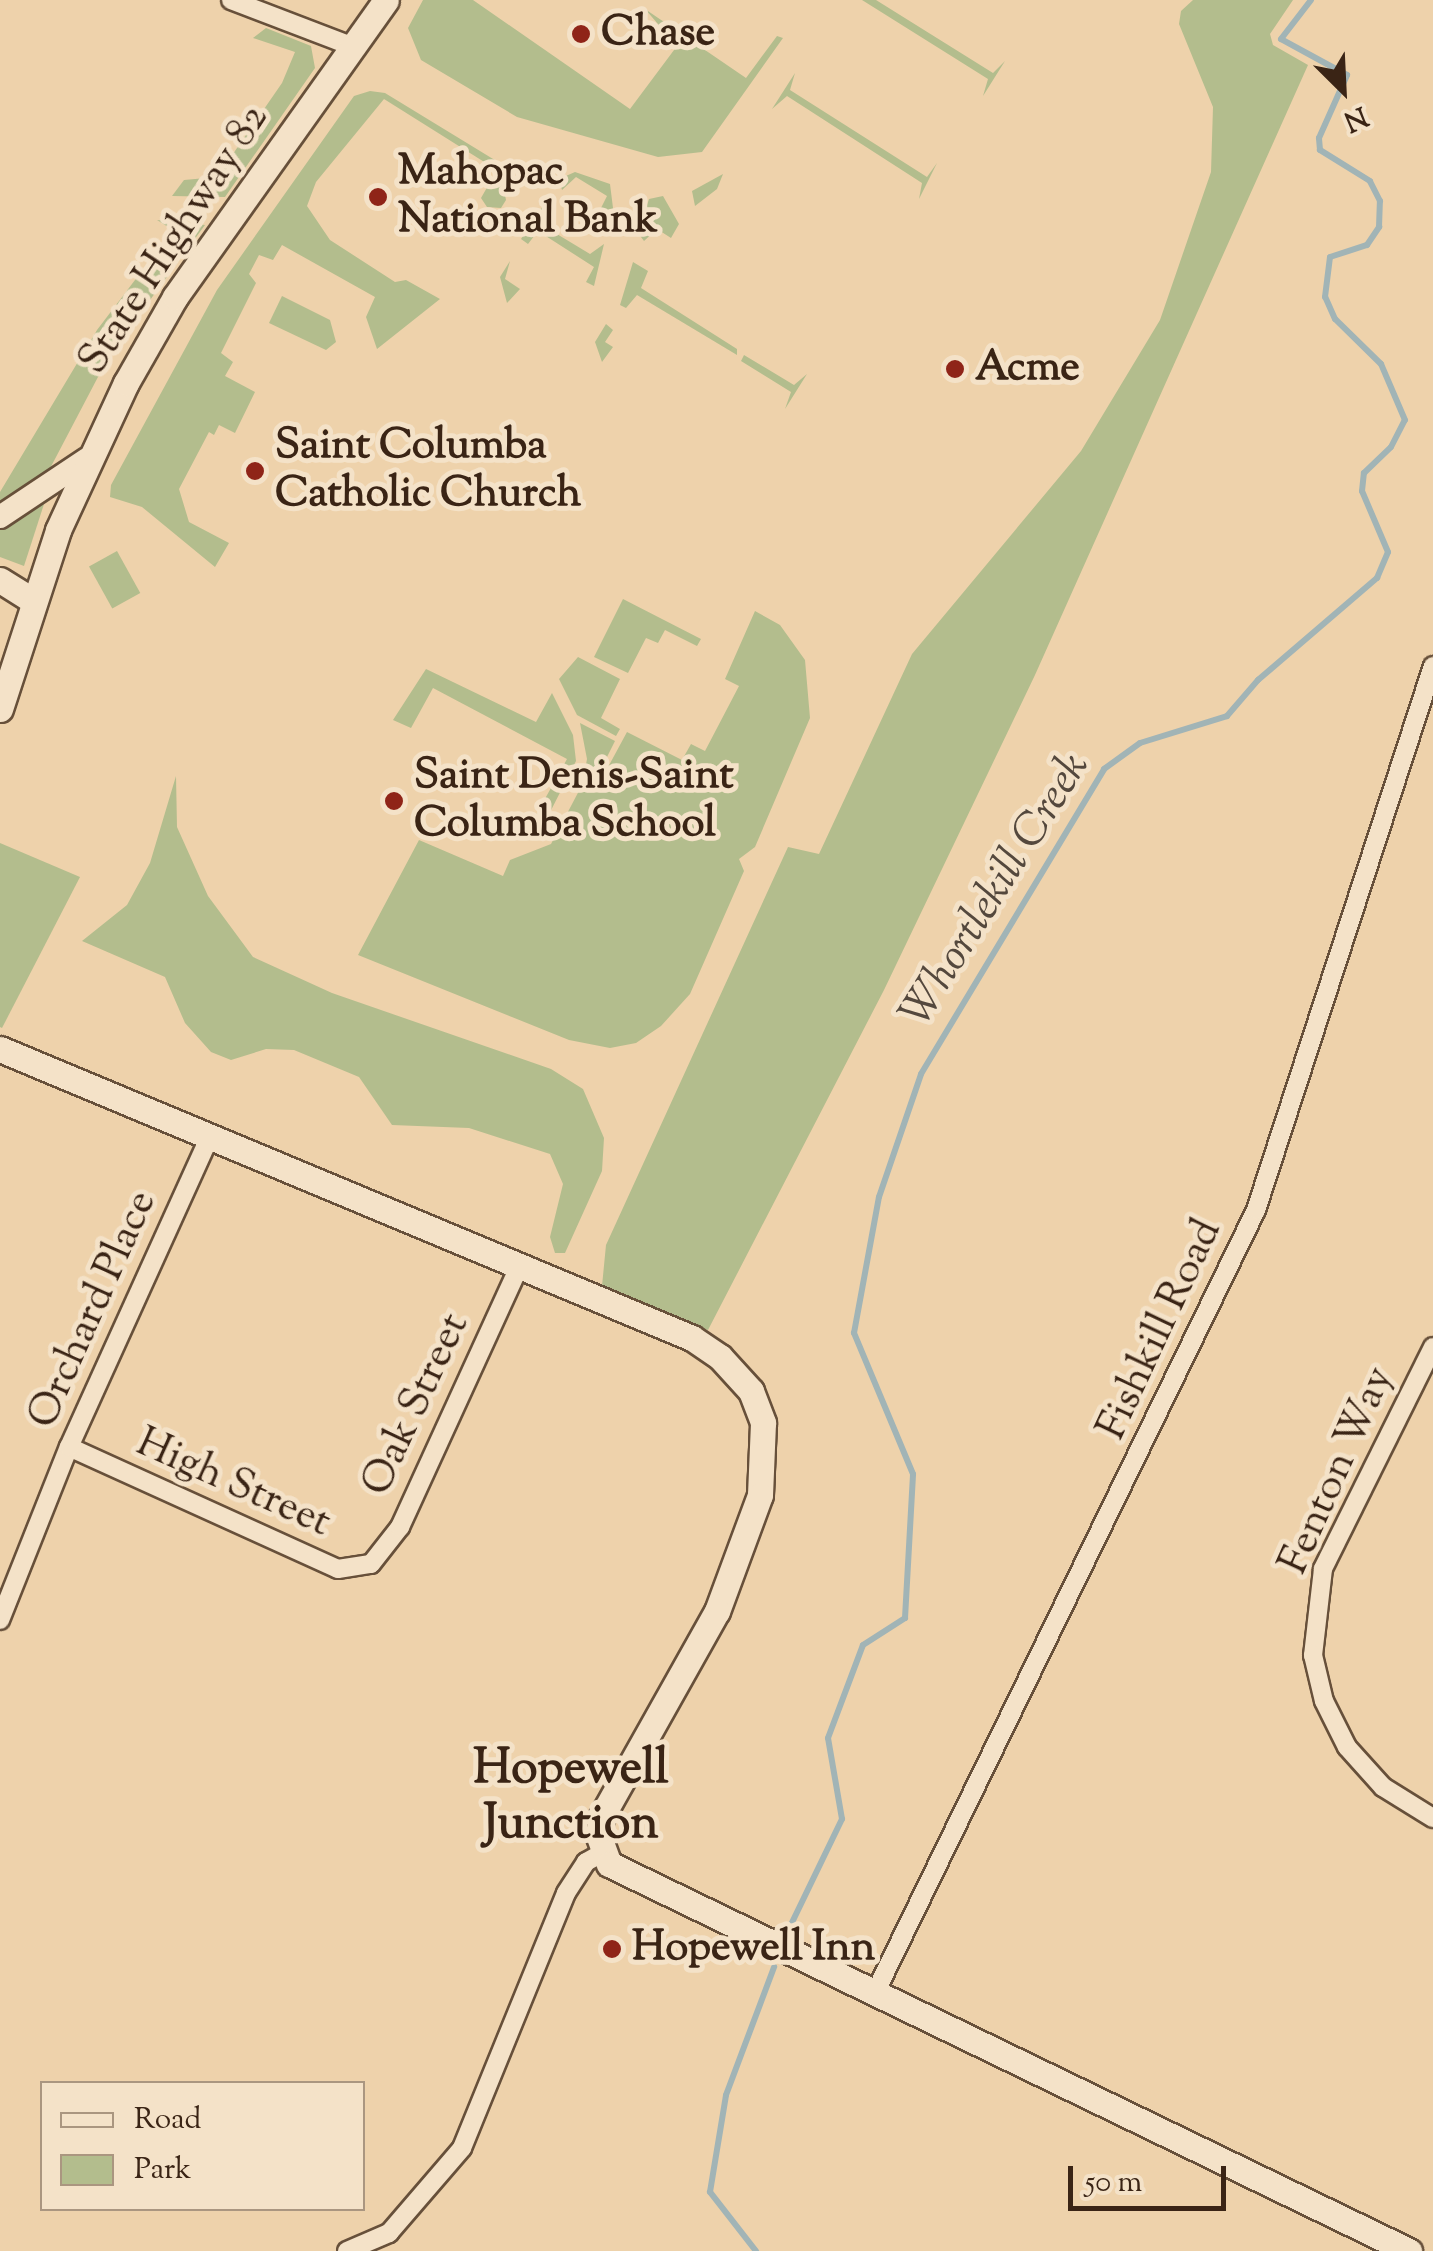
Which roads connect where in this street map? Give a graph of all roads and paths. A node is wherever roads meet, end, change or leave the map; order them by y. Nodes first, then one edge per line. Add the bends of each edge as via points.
1 (231, 0) edge
2 (386, 0) edge
3 (354, 47) junction
4 (87, 460) junction
5 (0, 516) edge
6 (0, 580) edge
7 (31, 599) junction
8 (1433, 666) edge
9 (0, 709) edge
10 (0, 1049) edge
11 (208, 1141) junction
12 (518, 1269) junction
13 (1433, 1347) edge
14 (69, 1448) junction
15 (371, 1564) joint
16 (0, 1620) edge
17 (1433, 1818) edge
18 (604, 1852) junction
19 (875, 1993) junction
20 (347, 2251) edge
21 (1409, 2251) edge

1 - 3 street
2 - 3 main road, State Highway 82
3 - 4 main road, State Highway 82 via 174,298
4 - 5 street
4 - 7 main road, State Highway 82
6 - 7 main road
7 - 9 main road, State Highway 82
8 - 19 street, Fishkill Road via 1256,1210
10 - 11 main road
11 - 12 main road
11 - 14 street, Orchard Place
12 - 15 street, Oak Street via 400,1527
12 - 18 main road via 709,1348 751,1391 762,1423 760,1496 745,1549 601,1818
13 - 17 street, Fenton Way via 1324,1568 1314,1654 1324,1701 1347,1748 1383,1787
14 - 15 street, High Street via 338,1568
14 - 16 street, Orchard Place
18 - 19 main road via 624,1875
18 - 20 street via 586,1862 566,1893 462,2148 389,2233
19 - 21 main road

